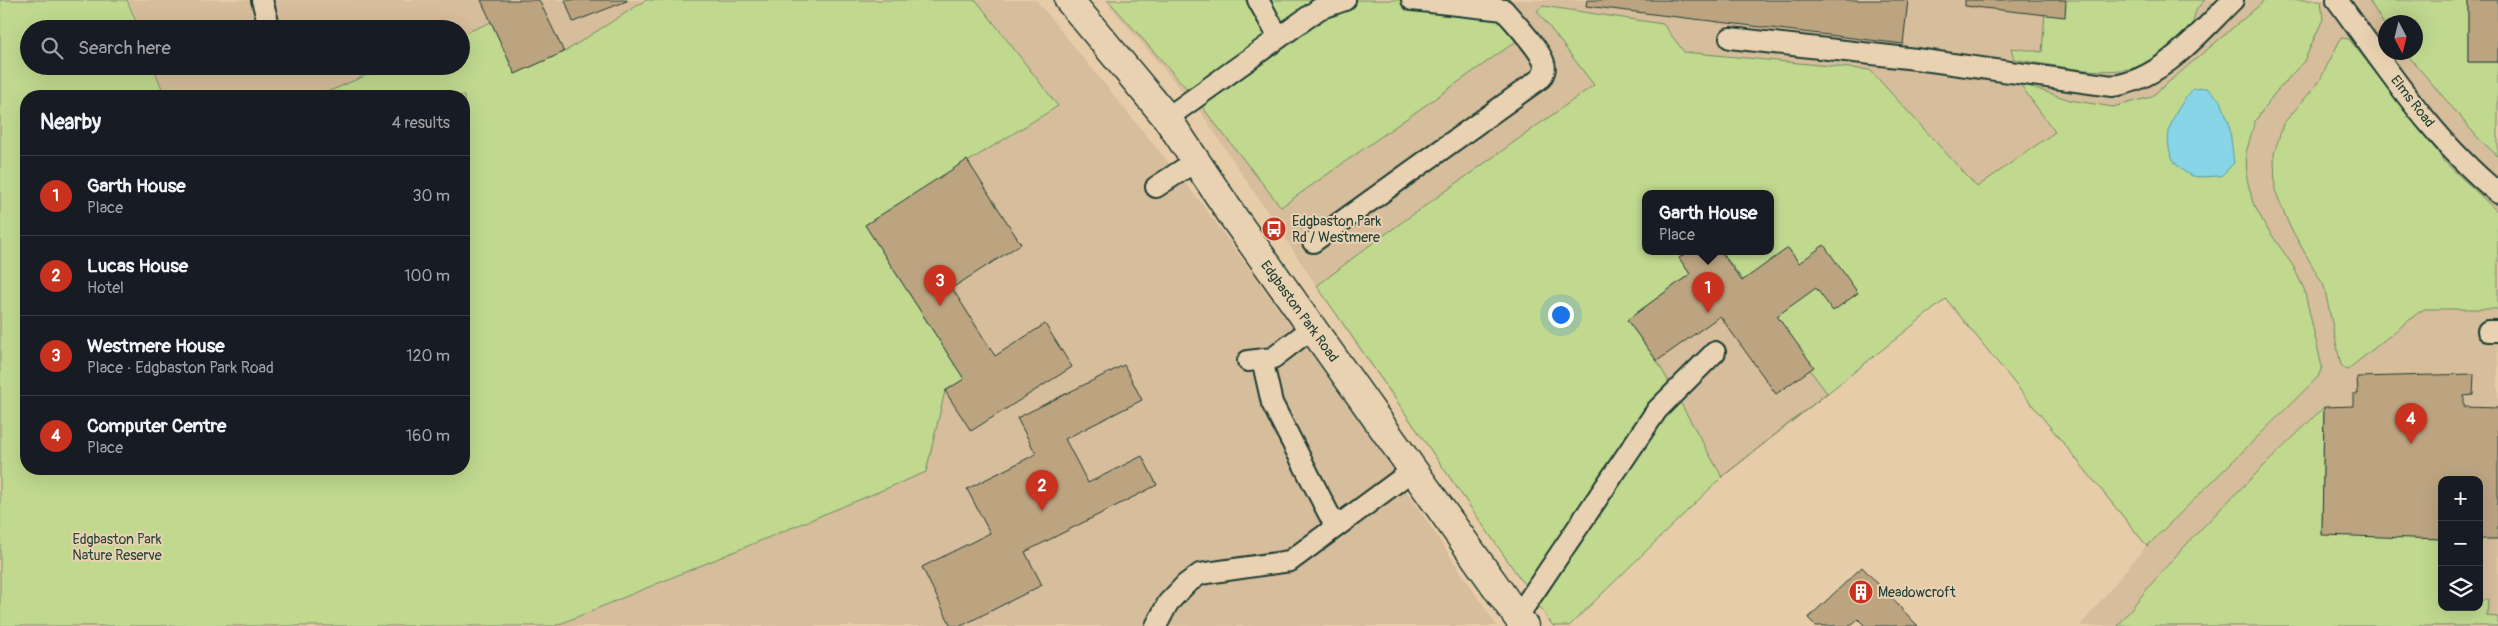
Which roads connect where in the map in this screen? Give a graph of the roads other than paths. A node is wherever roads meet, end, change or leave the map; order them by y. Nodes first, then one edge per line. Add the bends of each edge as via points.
1 (262, 0) edge
2 (1069, 0) edge
3 (1258, 0) edge
4 (1345, 0) edge
5 (1412, 0) edge
6 (2234, 0) edge
7 (2337, 0) edge
8 (1504, 5) edge
9 (268, 20) edge
10 (1279, 38) junction
11 (1730, 38) dead end
12 (1167, 118) junction
13 (1196, 161) junction
14 (1156, 187) dead end
15 (2498, 193) edge
16 (1313, 242) dead end
17 (1312, 328) junction
18 (1715, 352) dead end
19 (1413, 470) junction
20 (1335, 526) junction
21 (1521, 621) edge
22 (1156, 626) edge

1 - 9 lane
2 - 12 street, Edgbaston Park Road
3 - 10 lane
4 - 10 lane via 1319,9
5 - 8 lane
6 - 11 lane via 2153,73 2124,85 2112,86
7 - 15 lane, Elms Road via 2414,104 2450,146
8 - 16 lane via 1544,62 1541,78
10 - 12 lane
12 - 13 street, Edgbaston Park Road
13 - 14 lane
13 - 17 street, Edgbaston Park Road
17 - 19 street, Edgbaston Park Road
17 - 20 lane via 1273,358 1255,360 1272,403
18 - 21 lane via 1657,410
19 - 20 lane
19 - 21 street, Edgbaston Park Road
20 - 22 lane via 1290,561 1200,574 1168,603

